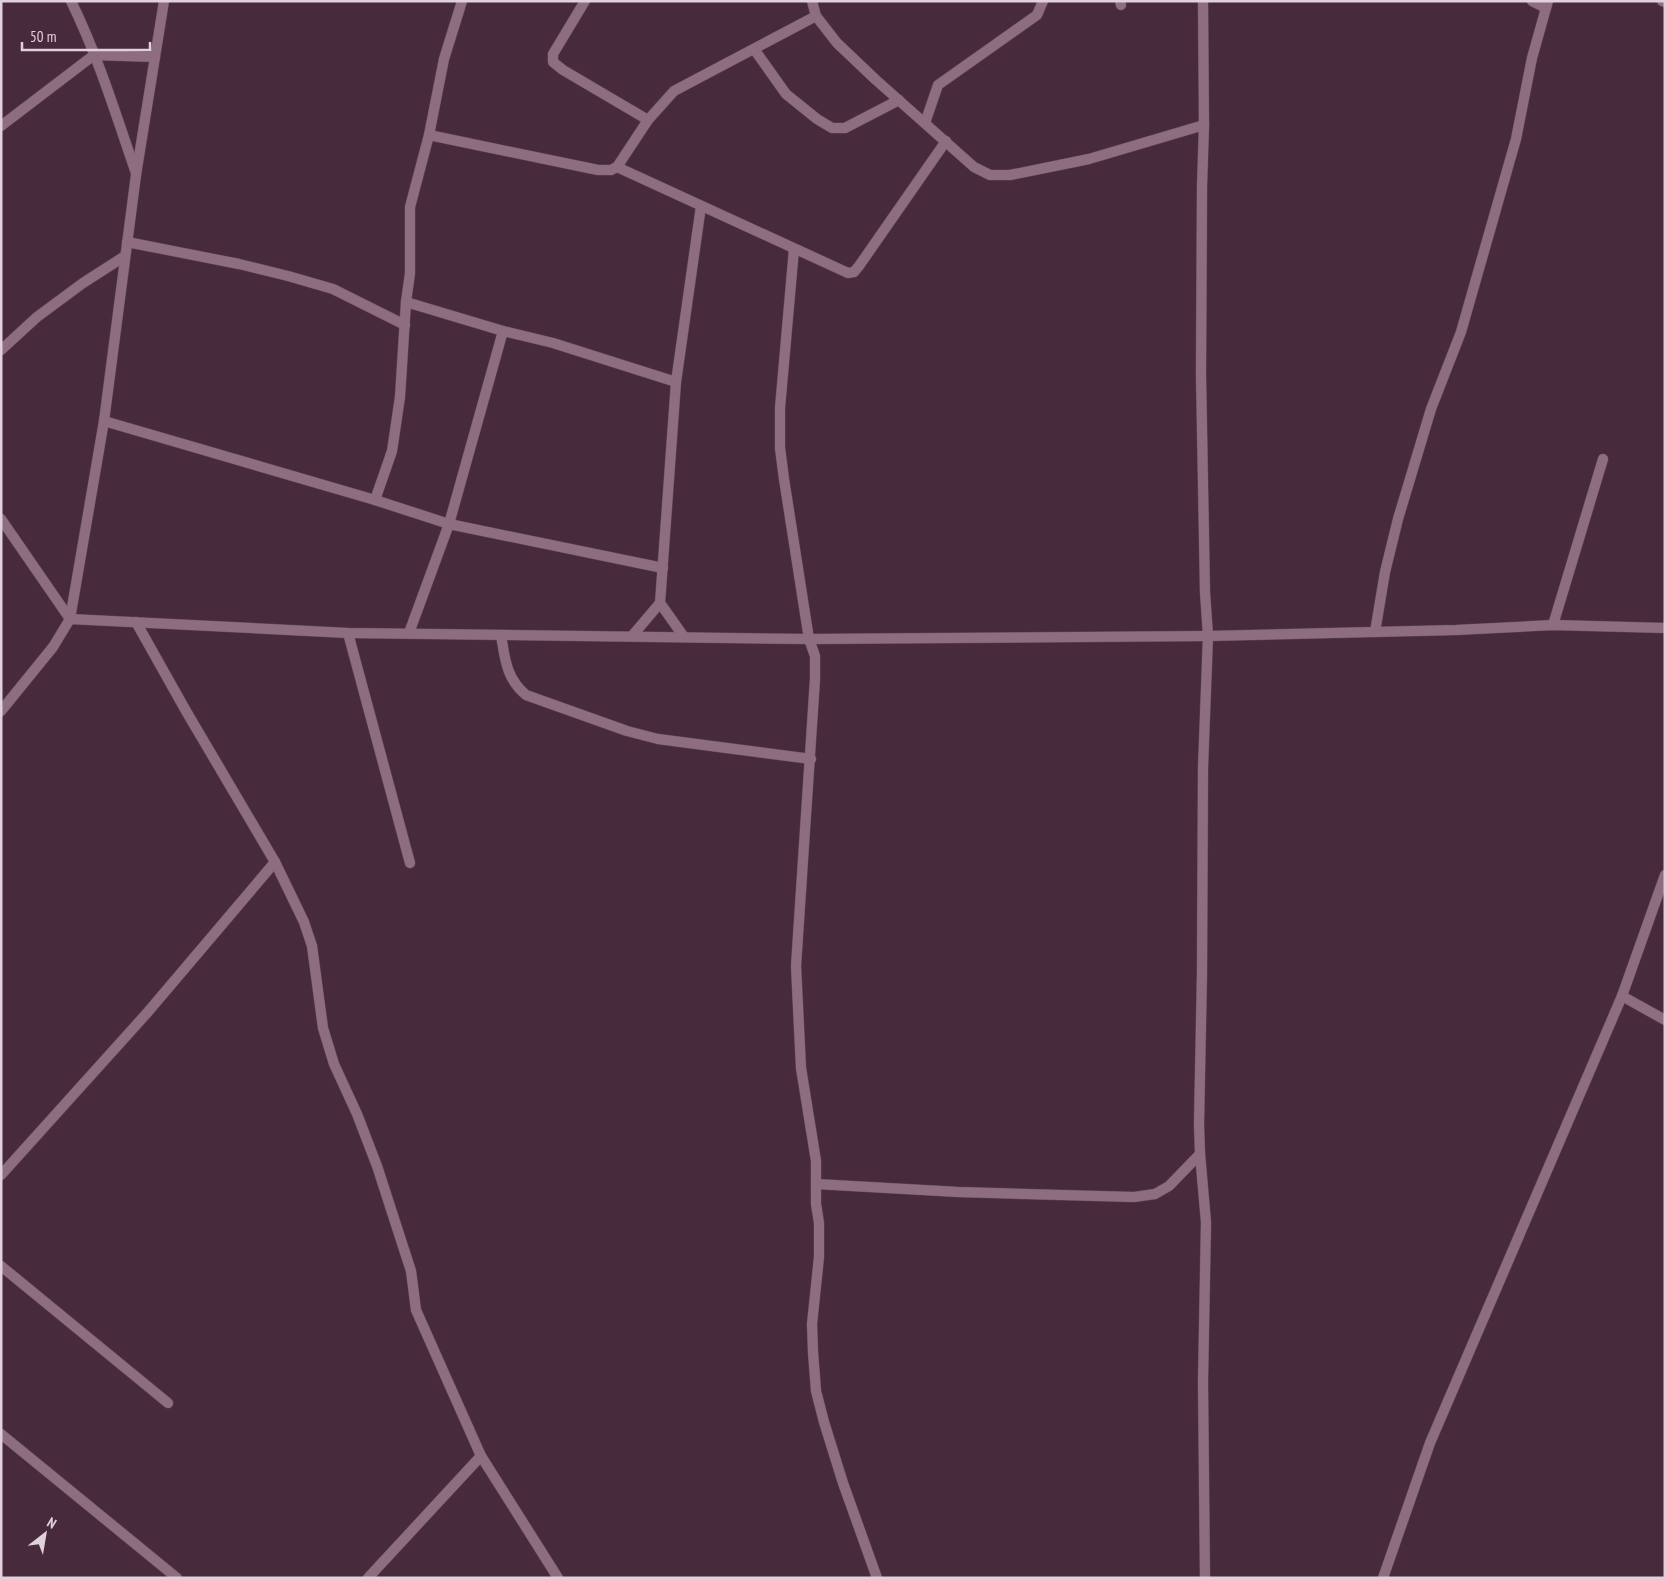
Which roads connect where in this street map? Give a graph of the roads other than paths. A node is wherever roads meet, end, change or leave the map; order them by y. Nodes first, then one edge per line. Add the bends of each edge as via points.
1 (71, 1) edge
2 (164, 1) edge
3 (462, 1) edge
4 (584, 1) edge
5 (812, 1) edge
6 (1043, 1) edge
7 (1203, 1) edge
8 (1532, 1) edge
9 (1547, 4) edge
10 (816, 16) junction
11 (754, 49) junction
12 (94, 55) junction
13 (155, 57) junction
14 (899, 100) junction
15 (648, 120) junction
16 (925, 124) junction
17 (1204, 125) junction
18 (1, 126) edge
19 (430, 135) junction
20 (946, 141) junction
21 (617, 168) junction
22 (136, 175) junction
23 (701, 206) junction
24 (127, 242) junction
25 (794, 249) junction
26 (126, 256) junction
27 (406, 302) junction
28 (405, 326) junction
29 (503, 331) junction
30 (1, 350) edge
31 (676, 382) junction
32 (104, 421) junction
33 (1604, 458) dead end
34 (374, 500) junction
35 (1, 519) edge
36 (449, 524) junction
37 (663, 568) junction
38 (660, 603) junction
39 (70, 619) junction
40 (136, 622) junction
41 (1553, 624) junction
42 (1665, 628) edge
43 (348, 632) junction
44 (1375, 632) junction
45 (408, 633) junction
46 (501, 635) junction
47 (632, 636) junction
48 (1208, 636) junction
49 (684, 637) junction
50 (808, 638) junction
51 (1, 711) edge
52 (810, 759) junction
53 (275, 862) junction
54 (410, 863) dead end
55 (1665, 875) edge
56 (1622, 996) junction
57 (1665, 1020) edge
58 (1200, 1154) junction
59 (1, 1175) edge
60 (816, 1184) junction
61 (1, 1266) edge
62 (168, 1403) dead end
63 (1, 1434) edge
64 (481, 1456) junction
65 (178, 1578) edge
66 (368, 1578) edge
67 (558, 1578) edge
68 (877, 1578) edge
69 (1205, 1578) edge
70 (1383, 1578) edge

1 - 12 street
2 - 13 street
3 - 19 street via 444,59
4 - 15 street via 553,54 553,62
5 - 10 street
6 - 16 street via 1037,15 938,85
7 - 17 street
8 - 9 street
9 - 44 street via 1532,58 1516,139 1462,332 1431,409 1398,519
10 - 11 street
10 - 14 street via 837,43
11 - 14 street via 786,94 832,128 845,128
11 - 15 street via 674,90
12 - 13 street
12 - 18 street
12 - 22 street
13 - 22 street
14 - 16 street
15 - 21 street
16 - 20 street
17 - 20 street via 1089,159 1010,175 990,175 974,167
17 - 48 street via 1201,375
19 - 21 street via 598,170
19 - 27 street via 410,207 410,273
20 - 25 street via 854,272 848,273
21 - 23 street
22 - 24 street
23 - 25 street
23 - 31 street
24 - 26 street
24 - 28 street via 239,264 333,289
25 - 50 street via 780,408 780,448
26 - 30 street via 36,317
26 - 32 street
27 - 28 street
27 - 29 street
28 - 34 street via 392,451
29 - 31 street via 553,343
29 - 36 street
31 - 37 street
32 - 34 street
32 - 39 street
33 - 41 street
34 - 36 street
35 - 39 street
36 - 37 street
36 - 45 street
37 - 38 street
38 - 47 street
38 - 49 street
39 - 40 street
39 - 51 street via 53,647
40 - 43 street
40 - 53 street
41 - 42 street
41 - 44 street
43 - 45 street
43 - 54 street
44 - 48 street
45 - 46 street
46 - 47 street
46 - 52 street via 507,668 515,686 526,695 626,731 658,739
47 - 49 street
48 - 50 street
48 - 58 street via 1203,768
49 - 50 street
50 - 52 street via 815,656
52 - 60 street via 796,966 801,1068 816,1153
53 - 59 street via 147,1014
53 - 64 street via 312,946 323,1028 334,1064 377,1166 411,1271 416,1310
55 - 56 street
56 - 57 street
56 - 70 street via 1430,1443
58 - 60 street via 1169,1186 1155,1194 1134,1197
58 - 69 street via 1206,1222 1202,1382
60 - 68 street via 819,1257 812,1324 816,1391 843,1483
61 - 62 street
63 - 65 street
64 - 66 street
64 - 67 street

